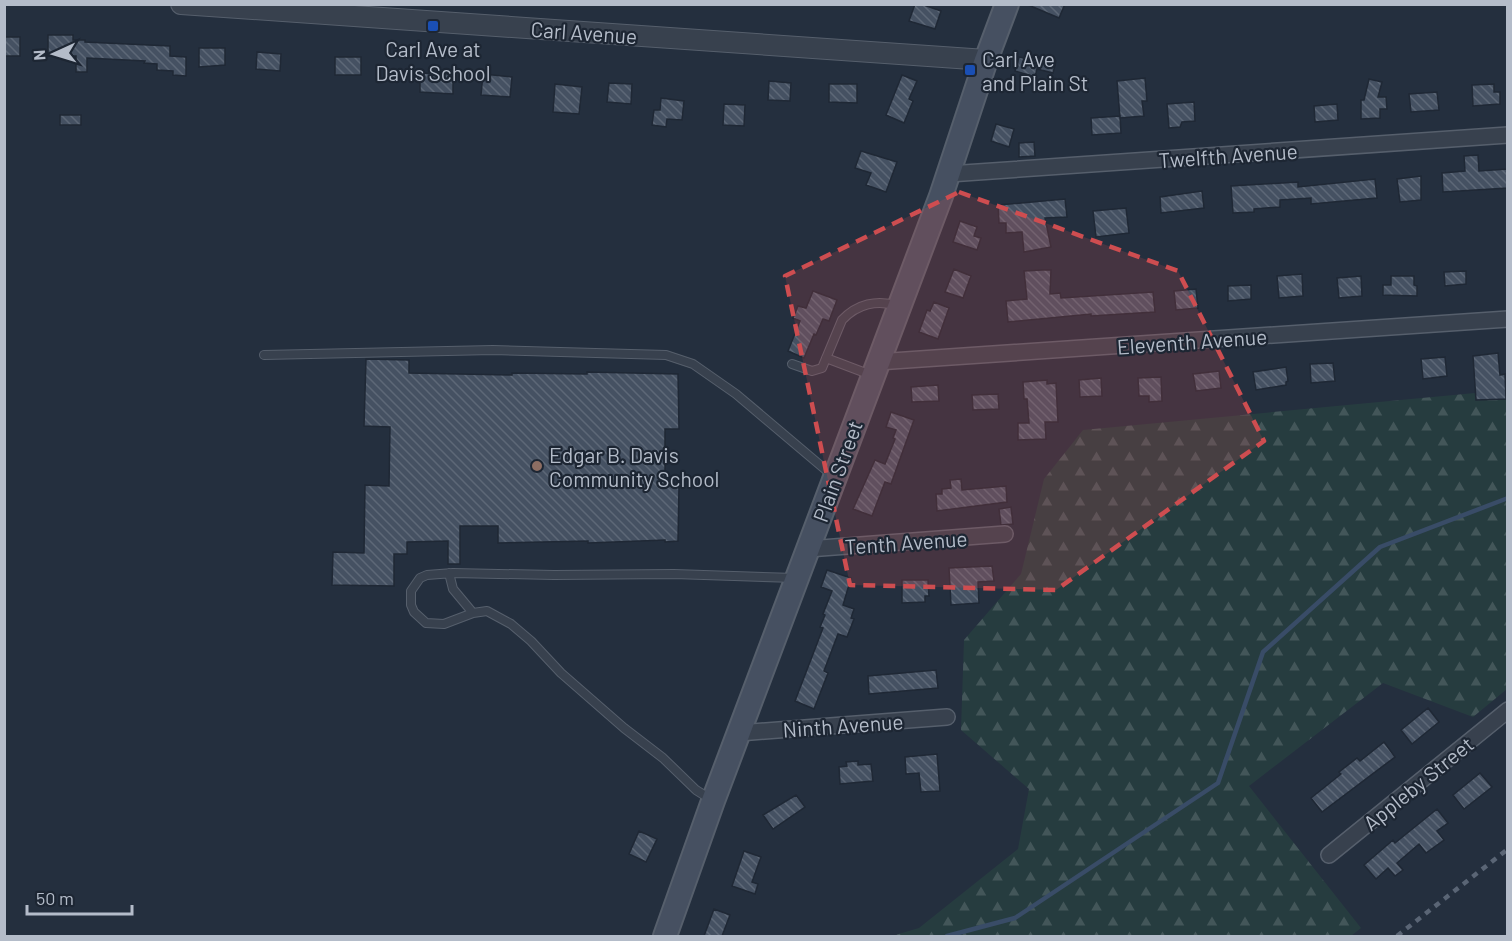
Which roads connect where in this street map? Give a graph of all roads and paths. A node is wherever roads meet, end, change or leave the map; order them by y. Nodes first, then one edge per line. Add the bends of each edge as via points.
1 (181, 4) edge
2 (1007, 4) edge
3 (986, 60) junction
4 (1508, 135) edge
5 (949, 174) junction
6 (900, 307) junction
7 (1508, 319) edge
8 (264, 355) dead end
9 (826, 358) junction
10 (792, 364) dead end
11 (875, 369) junction
12 (834, 477) junction
13 (1005, 534) dead end
14 (808, 549) junction
15 (449, 573) junction
16 (796, 578) junction
17 (473, 613) junction
18 (1508, 710) edge
19 (947, 717) dead end
20 (739, 732) junction
21 (713, 801) junction
22 (1329, 855) dead end
23 (665, 936) edge

1 - 3 street, Carl Avenue
2 - 3 main road, Plain Street
3 - 5 main road, Plain Street
4 - 5 street, Twelfth Avenue
5 - 6 main road, Plain Street
6 - 9 lane via 887,302 856,308 842,320
6 - 11 main road, Plain Street
7 - 11 street, Eleventh Avenue
8 - 12 lane via 493,350 666,355 693,364 736,394
9 - 10 lane via 816,371
9 - 11 lane
11 - 12 main road, Plain Street
12 - 14 main road, Plain Street
13 - 14 street, Tenth Avenue
14 - 16 main road, Plain Street
15 - 16 lane
15 - 17 lane via 453,589
15 - 17 lane via 427,575 416,582 410,598 414,612 432,624
16 - 20 main road, Plain Street
17 - 21 lane via 492,612 511,624 561,673
18 - 22 street, Appleby Street
19 - 20 street, Ninth Avenue
20 - 21 main road, Plain Street
21 - 23 main road, Plain Street

